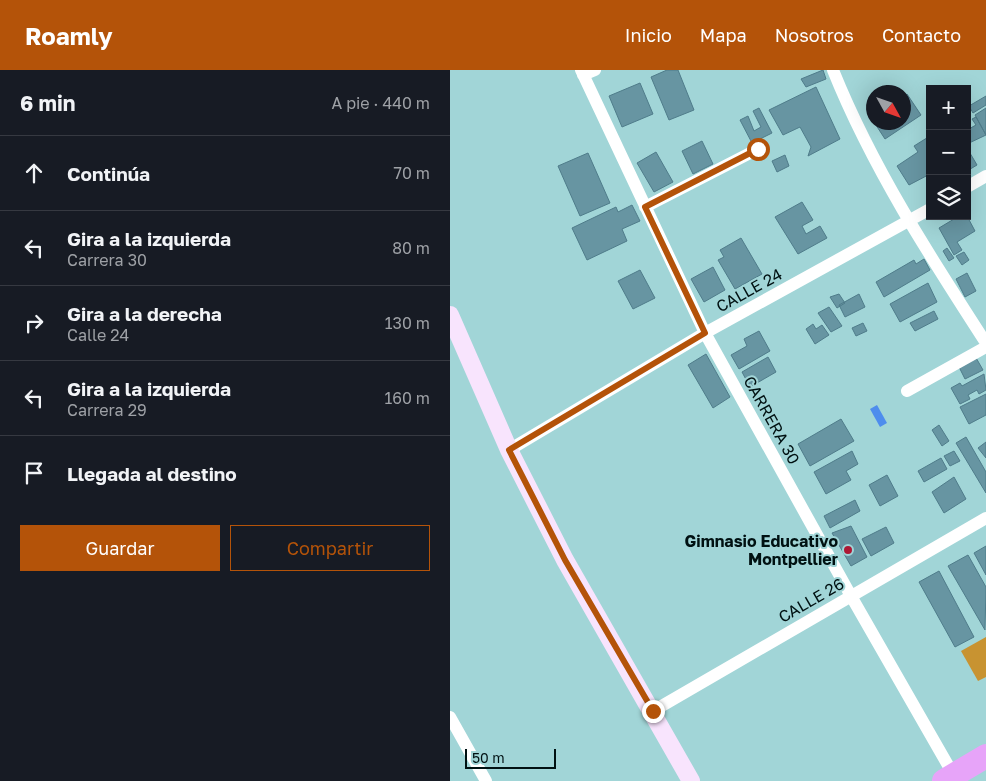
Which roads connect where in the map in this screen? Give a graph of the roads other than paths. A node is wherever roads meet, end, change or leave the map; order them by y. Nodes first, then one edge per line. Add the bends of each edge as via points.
1 (832, 70) edge
2 (587, 72) edge
3 (758, 149) dead end
4 (986, 176) edge
5 (971, 185) edge
6 (645, 207) junction
7 (926, 211) edge
8 (908, 222) junction
9 (450, 315) edge
10 (705, 333) junction
11 (986, 345) edge
12 (907, 391) dead end
13 (509, 450) junction
14 (986, 518) edge
15 (851, 596) junction
16 (653, 711) junction
17 (450, 717) edge
18 (986, 756) edge
19 (986, 775) edge
20 (957, 779) edge
21 (486, 781) edge
22 (692, 781) edge

1 - 8 street via 850,114
2 - 6 street, CARRERA 30
3 - 6 street
4 - 5 street
6 - 10 street, CARRERA 30
7 - 8 street, CALLE 24
8 - 10 street, CALLE 24
8 - 11 street
9 - 13 street
10 - 13 street, CALLE 24
10 - 15 street, CARRERA 30
11 - 12 street
13 - 16 street via 565,560
14 - 15 street, CALLE 26
15 - 16 street, CALLE 26
15 - 20 street, CARRERA 30
16 - 22 street
17 - 21 street
18 - 20 highway
19 - 20 highway

